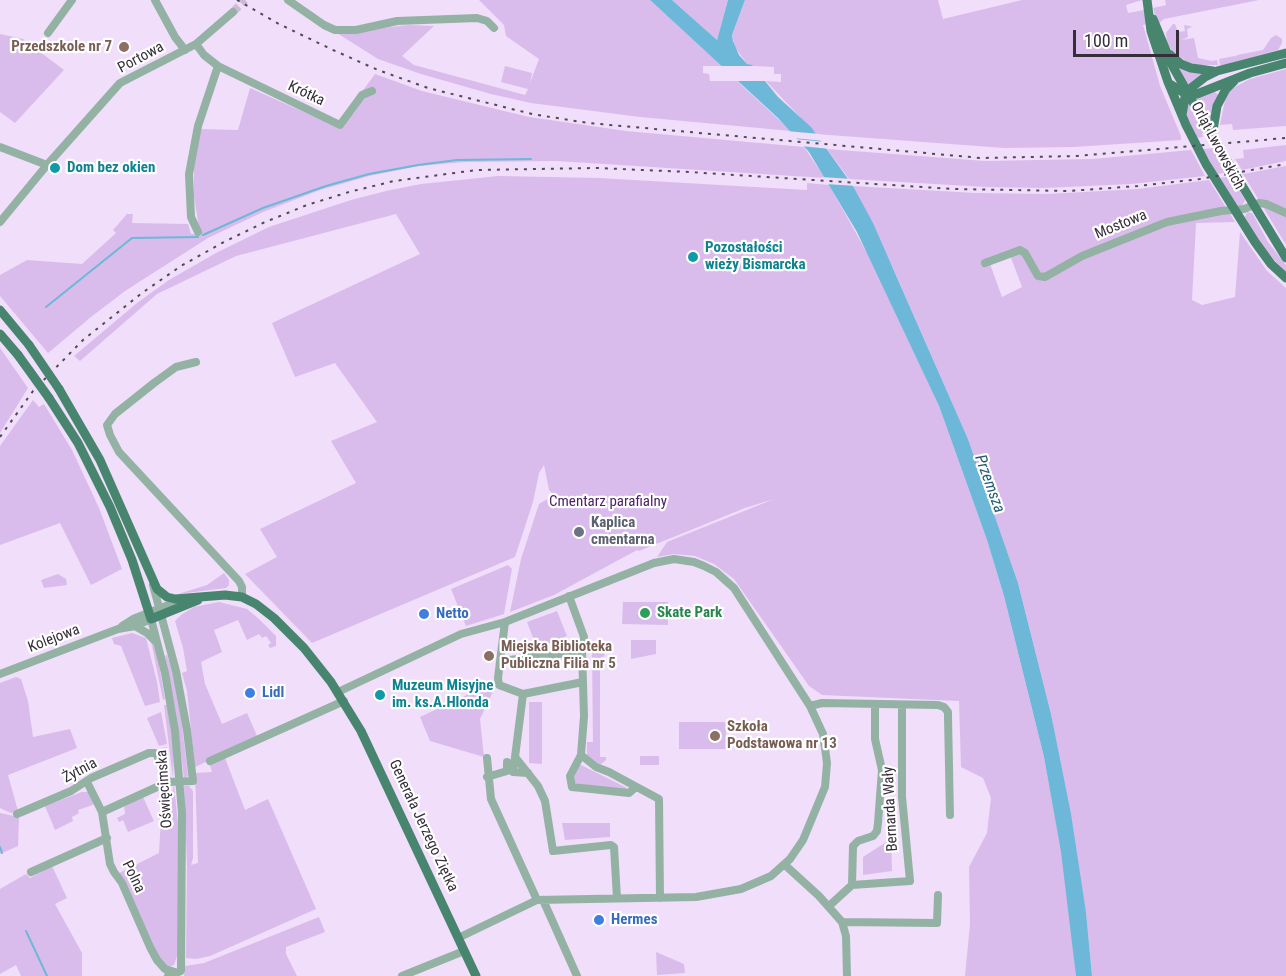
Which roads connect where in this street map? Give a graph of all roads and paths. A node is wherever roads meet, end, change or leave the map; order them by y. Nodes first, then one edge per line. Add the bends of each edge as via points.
1 (72, 0) edge
2 (155, 0) edge
3 (288, 0) edge
4 (1147, 0) edge
5 (233, 12) tunnel mouth
6 (1150, 14) junction
7 (494, 28) dead end
8 (48, 33) dead end
9 (196, 44) junction
10 (185, 50) junction
11 (1165, 50) junction
12 (1286, 52) edge
13 (1286, 63) edge
14 (218, 66) junction
15 (1217, 71) junction
16 (1236, 79) junction
17 (1168, 82) junction
18 (372, 92) dead end
19 (1189, 93) junction
20 (1182, 117) junction
21 (1212, 135) junction
22 (0, 147) edge
23 (47, 165) junction
24 (1253, 205) junction
25 (1235, 210) junction
26 (1286, 213) edge
27 (0, 222) edge
28 (198, 232) dead end
29 (1286, 258) edge
30 (985, 263) dead end
31 (1286, 278) edge
32 (0, 310) edge
33 (0, 334) edge
34 (196, 362) dead end
35 (153, 584) junction
36 (205, 596) junction
37 (569, 596) junction
38 (242, 597) junction
39 (175, 599) junction
40 (160, 612) junction
41 (150, 616) junction
42 (505, 622) junction
43 (135, 626) junction
44 (118, 629) junction
45 (158, 643) junction
46 (582, 651) junction
47 (501, 659) junction
48 (0, 674) edge
49 (583, 682) junction
50 (338, 692) junction
51 (523, 694) junction
52 (344, 701) junction
53 (875, 704) junction
54 (902, 705) junction
55 (810, 706) junction
56 (581, 755) junction
57 (487, 758) dead end
58 (210, 761) dead end
59 (507, 762) dead end
60 (487, 777) junction
61 (87, 782) junction
62 (168, 782) junction
63 (180, 782) junction
64 (636, 788) junction
65 (102, 812) junction
66 (17, 814) dead end
67 (950, 815) dead end
68 (107, 838) junction
69 (785, 865) junction
70 (31, 872) dead end
71 (852, 885) junction
72 (938, 895) dead end
73 (617, 898) junction
74 (660, 898) junction
75 (540, 900) junction
76 (829, 906) junction
77 (842, 922) junction
78 (458, 938) junction
79 (464, 951) junction
80 (174, 973) edge
81 (402, 976) edge
82 (476, 976) edge
83 (577, 976) edge
84 (848, 976) edge

1 - 8 street
2 - 10 street
3 - 7 street via 336,30 397,21 477,18
4 - 6 main road, Orląt Lwowskich
5 - 9 street, Portowa
6 - 11 main road, Orląt Lwowskich
6 - 17 main road, Orląt Lwowskich via 1151,31
9 - 10 street, Portowa
9 - 14 street
10 - 23 street, Portowa via 120,83
11 - 15 main road via 1191,68
11 - 19 main road, Orląt Lwowskich
12 - 15 main road
13 - 16 main road
14 - 18 street, Krótka via 340,125 362,95
14 - 28 street via 198,126 189,174 191,217
15 - 19 main road via 1198,82
16 - 19 main road via 1204,92
16 - 21 main road via 1217,106
17 - 19 main road
17 - 20 main road, Orląt Lwowskich
19 - 20 main road
19 - 21 main road, Orląt Lwowskich
20 - 25 main road, Orląt Lwowskich
21 - 24 main road, Orląt Lwowskich
22 - 23 street
23 - 27 street, Portowa
24 - 25 street, Mostowa
24 - 26 street, Mostowa via 1266,204
24 - 29 main road, Orląt Lwowskich
25 - 30 street, Mostowa via 1157,225 1082,256 1045,277 1038,276 1020,250
25 - 31 main road, Orląt Lwowskich via 1260,251
32 - 35 main road, Oświęcimska, bridge via 29,345 88,438 112,484
33 - 41 main road, Oświęcimska, bridge via 78,443 110,507
34 - 38 street via 176,367 115,414 107,425 119,452 239,580
35 - 39 main road via 162,594
35 - 40 street, Oświęcimska
36 - 38 main road
36 - 39 main road
36 - 40 main road
37 - 42 street
37 - 46 street via 584,637
37 - 55 street via 664,560 704,566 734,588
38 - 50 main road, Generała Jerzego Ziętka via 274,618
39 - 40 street
40 - 41 main road
40 - 63 street, Oświęcimska via 187,730 193,782
41 - 43 street, Kolejowa
41 - 44 street, Kolejowa via 133,619
41 - 45 street, Oświęcimska
42 - 47 street
42 - 50 street via 461,634
43 - 44 street, Kolejowa
43 - 45 street
44 - 48 street, Kolejowa
45 - 63 street, Oświęcimska via 175,731
46 - 47 street
46 - 49 street
47 - 51 street via 499,686
49 - 51 street
49 - 56 street
50 - 52 main road, Generała Jerzego Ziętka
51 - 73 street via 515,757 545,801 553,850 614,847
52 - 58 street
52 - 78 main road, Generała Jerzego Ziętka
53 - 54 street
53 - 55 street
53 - 71 street, Bernarda Wały via 875,739 882,770 877,831 853,846
54 - 67 street via 938,705 948,712
54 - 71 street, Bernarda Wały via 902,797 910,881
55 - 69 street via 823,734 825,787 802,840
56 - 64 street
56 - 64 street via 570,776 572,788 629,793
57 - 60 street
59 - 60 street via 507,771
60 - 75 street via 490,799
61 - 62 street, Żytnia via 149,753 155,753
61 - 65 street, Polna
61 - 66 street, Żytnia
62 - 63 street
62 - 65 street
63 - 80 street, Oświęcimska via 182,960
64 - 74 street via 659,800
65 - 68 street, Polna
68 - 70 street
68 - 80 street, Polna via 110,864 150,947 165,969
69 - 74 street via 741,889
69 - 76 street
71 - 76 street
72 - 77 street via 937,923
73 - 74 street
73 - 75 street
75 - 78 street
75 - 83 street
76 - 77 street
77 - 84 street
78 - 79 main road, Generała Jerzego Ziętka
79 - 81 street
79 - 82 main road, Generała Jerzego Ziętka

